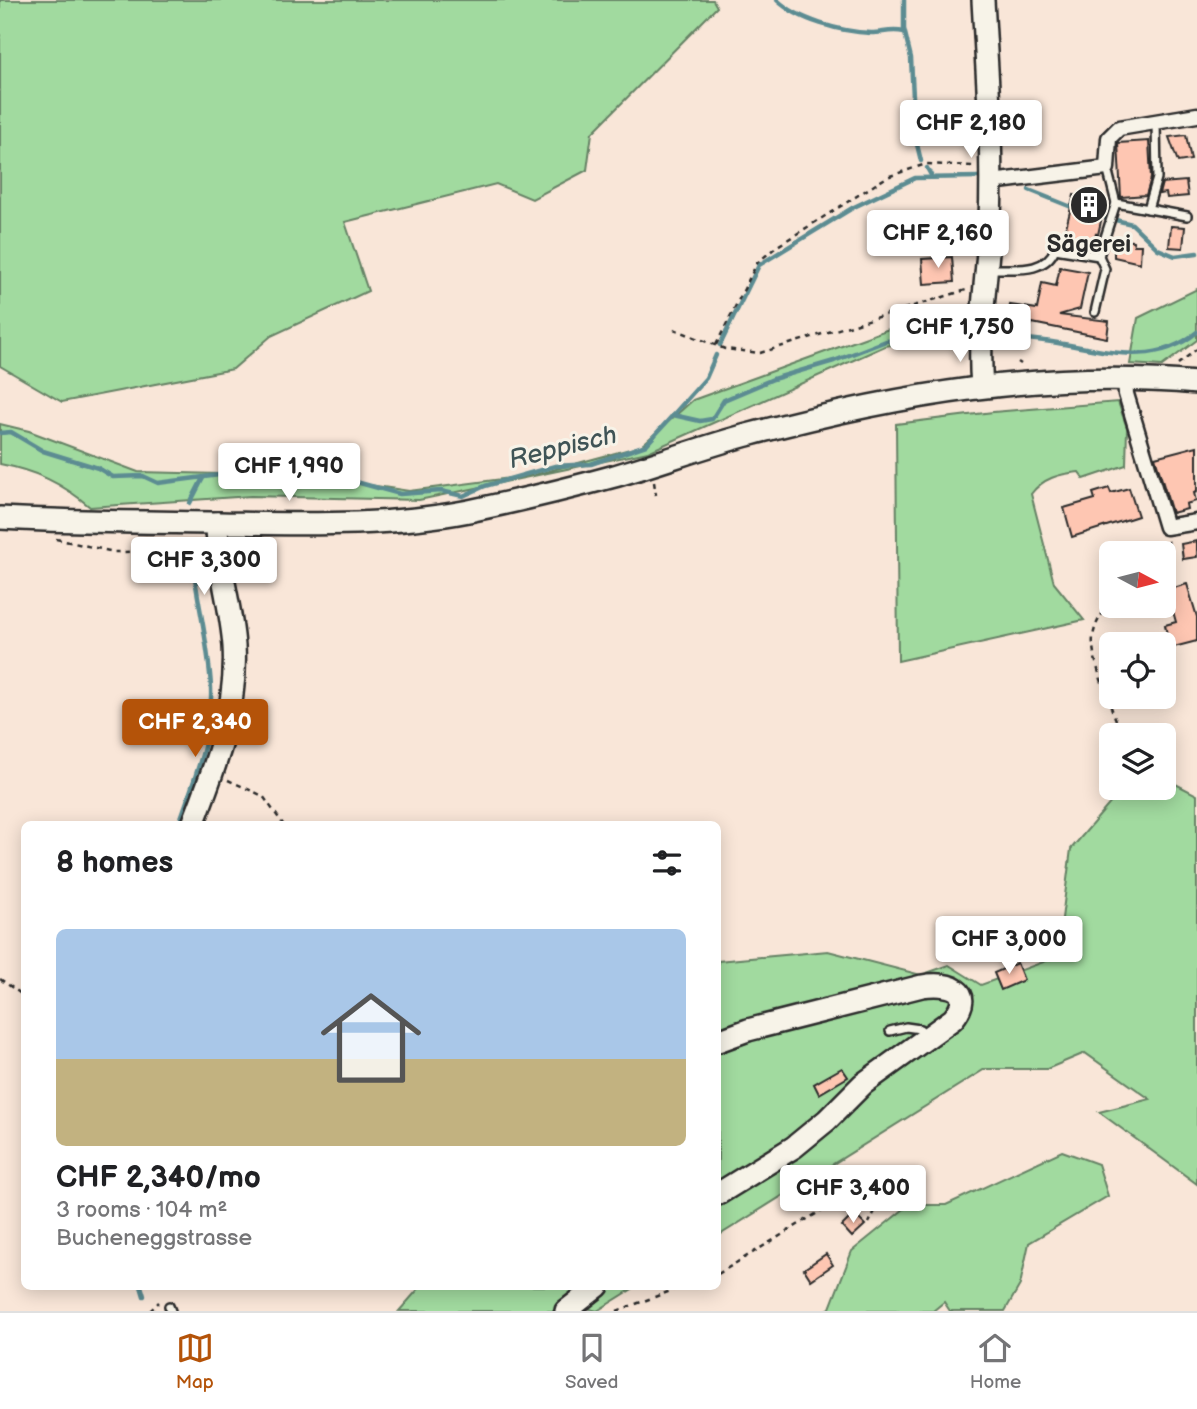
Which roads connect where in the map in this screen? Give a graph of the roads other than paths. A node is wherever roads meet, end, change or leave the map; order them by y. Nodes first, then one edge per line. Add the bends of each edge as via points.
1 (983, 0) edge
2 (1197, 115) edge
3 (1156, 122) junction
4 (1107, 168) junction
5 (992, 175) junction
6 (1116, 204) junction
7 (1148, 209) junction
8 (1187, 216) dead end
9 (1099, 256) junction
10 (987, 277) junction
11 (1096, 312) dead end
12 (1125, 379) junction
13 (1197, 383) edge
14 (982, 386) junction
15 (0, 518) edge
16 (1197, 522) edge
17 (217, 523) junction
18 (194, 821) edge
19 (890, 1031) dead end
20 (927, 1036) junction
21 (721, 1040) edge
22 (721, 1192) edge
23 (593, 1290) edge
24 (566, 1311) edge

1 - 5 main road
2 - 3 street
3 - 4 street via 1119,128 1109,138
3 - 7 lane via 1157,178
4 - 5 street
4 - 6 lane
5 - 10 main road
6 - 7 lane
6 - 9 lane
7 - 8 lane
9 - 10 lane via 1055,249 1050,260 1035,268
9 - 11 lane via 1105,269
10 - 14 main road
12 - 13 main road
12 - 14 main road
12 - 16 street via 1166,527
14 - 17 main road via 804,421 587,484 464,512 351,522
15 - 17 main road
17 - 18 main road via 217,553 232,628 234,685 227,723
19 - 20 lane via 906,1027 920,1029
20 - 21 main road via 958,1012 961,1000 955,988 940,983 922,985
20 - 22 main road via 863,1084 794,1147
23 - 24 main road

